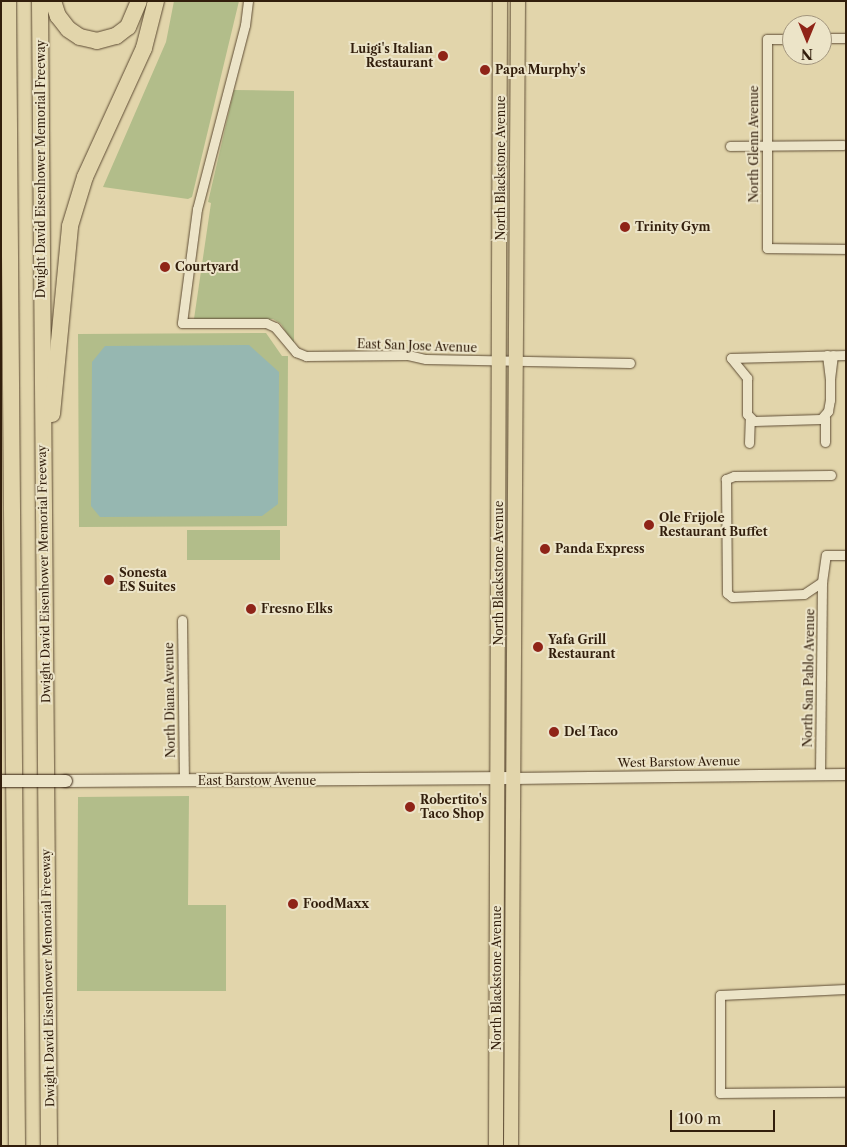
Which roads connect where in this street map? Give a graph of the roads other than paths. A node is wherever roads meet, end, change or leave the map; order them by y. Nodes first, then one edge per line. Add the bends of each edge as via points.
1 (8, 1) edge
2 (40, 1) edge
3 (53, 1) edge
4 (139, 1) edge
5 (156, 1) edge
6 (248, 1) edge
7 (500, 1) edge
8 (518, 1) edge
9 (832, 38) edge
10 (846, 38) edge
11 (782, 39) edge
12 (1, 51) edge
13 (842, 145) dead end
14 (730, 146) dead end
15 (767, 146) junction
16 (8, 193) junction
17 (846, 249) edge
18 (1, 347) edge
19 (830, 355) junction
20 (846, 355) edge
21 (500, 362) junction
22 (516, 362) junction
23 (630, 363) dead end
24 (825, 417) junction
25 (750, 419) junction
26 (825, 442) dead end
27 (749, 443) dead end
28 (831, 475) dead end
29 (499, 513) junction
30 (43, 520) junction
31 (12, 521) junction
32 (846, 555) edge
33 (822, 582) junction
34 (514, 593) junction
35 (182, 620) dead end
36 (820, 774) junction
37 (846, 774) edge
38 (514, 778) junction
39 (498, 779) junction
40 (1, 781) edge
41 (184, 781) junction
42 (846, 989) edge
43 (846, 1092) edge
44 (18, 1146) edge
45 (49, 1146) edge
46 (496, 1146) edge
47 (511, 1146) edge

1 - 16 highway
2 - 30 highway, Dwight David Eisenhower Memorial Freeway
3 - 4 highway via 58,16 68,29 80,37 97,40 116,36 128,27
5 - 30 highway via 144,48 85,177 70,226 63,265
6 - 21 street, East San Jose Avenue via 245,25 197,209 182,323 266,323 275,327 296,352 306,356 408,355 426,360
7 - 21 main road, North Blackstone Avenue
8 - 22 main road, North Blackstone Avenue
9 - 10 street
11 - 15 street, North Glenn Avenue via 767,39
12 - 16 highway
13 - 15 street
14 - 15 street
15 - 17 street, North Glenn Avenue via 767,248
16 - 31 highway
18 - 31 highway
19 - 20 street
19 - 24 street via 830,400
19 - 25 street via 731,358 747,378 747,414
21 - 22 street, East San Jose Avenue
21 - 29 main road, North Blackstone Avenue
22 - 23 street, East San Jose Avenue
22 - 34 main road, North Blackstone Avenue
24 - 25 street via 813,421
24 - 26 street
25 - 27 street
28 - 33 street via 734,476 724,484 727,593 732,597 796,594
29 - 34 main road via 505,517 506,525 506,580
29 - 39 main road, North Blackstone Avenue
30 - 45 highway, Dwight David Eisenhower Memorial Freeway
31 - 44 highway
32 - 33 street, North San Pablo Avenue via 826,555
33 - 36 street, North San Pablo Avenue
34 - 38 main road, North Blackstone Avenue
35 - 41 street, North Diana Avenue
36 - 37 street, West Barstow Avenue
36 - 38 street, West Barstow Avenue
38 - 39 main road, East Barstow Avenue
38 - 47 main road, North Blackstone Avenue
39 - 41 main road, East Barstow Avenue
39 - 46 main road, North Blackstone Avenue
40 - 41 main road, East Barstow Avenue, bridge
42 - 43 street via 720,995 720,1093

